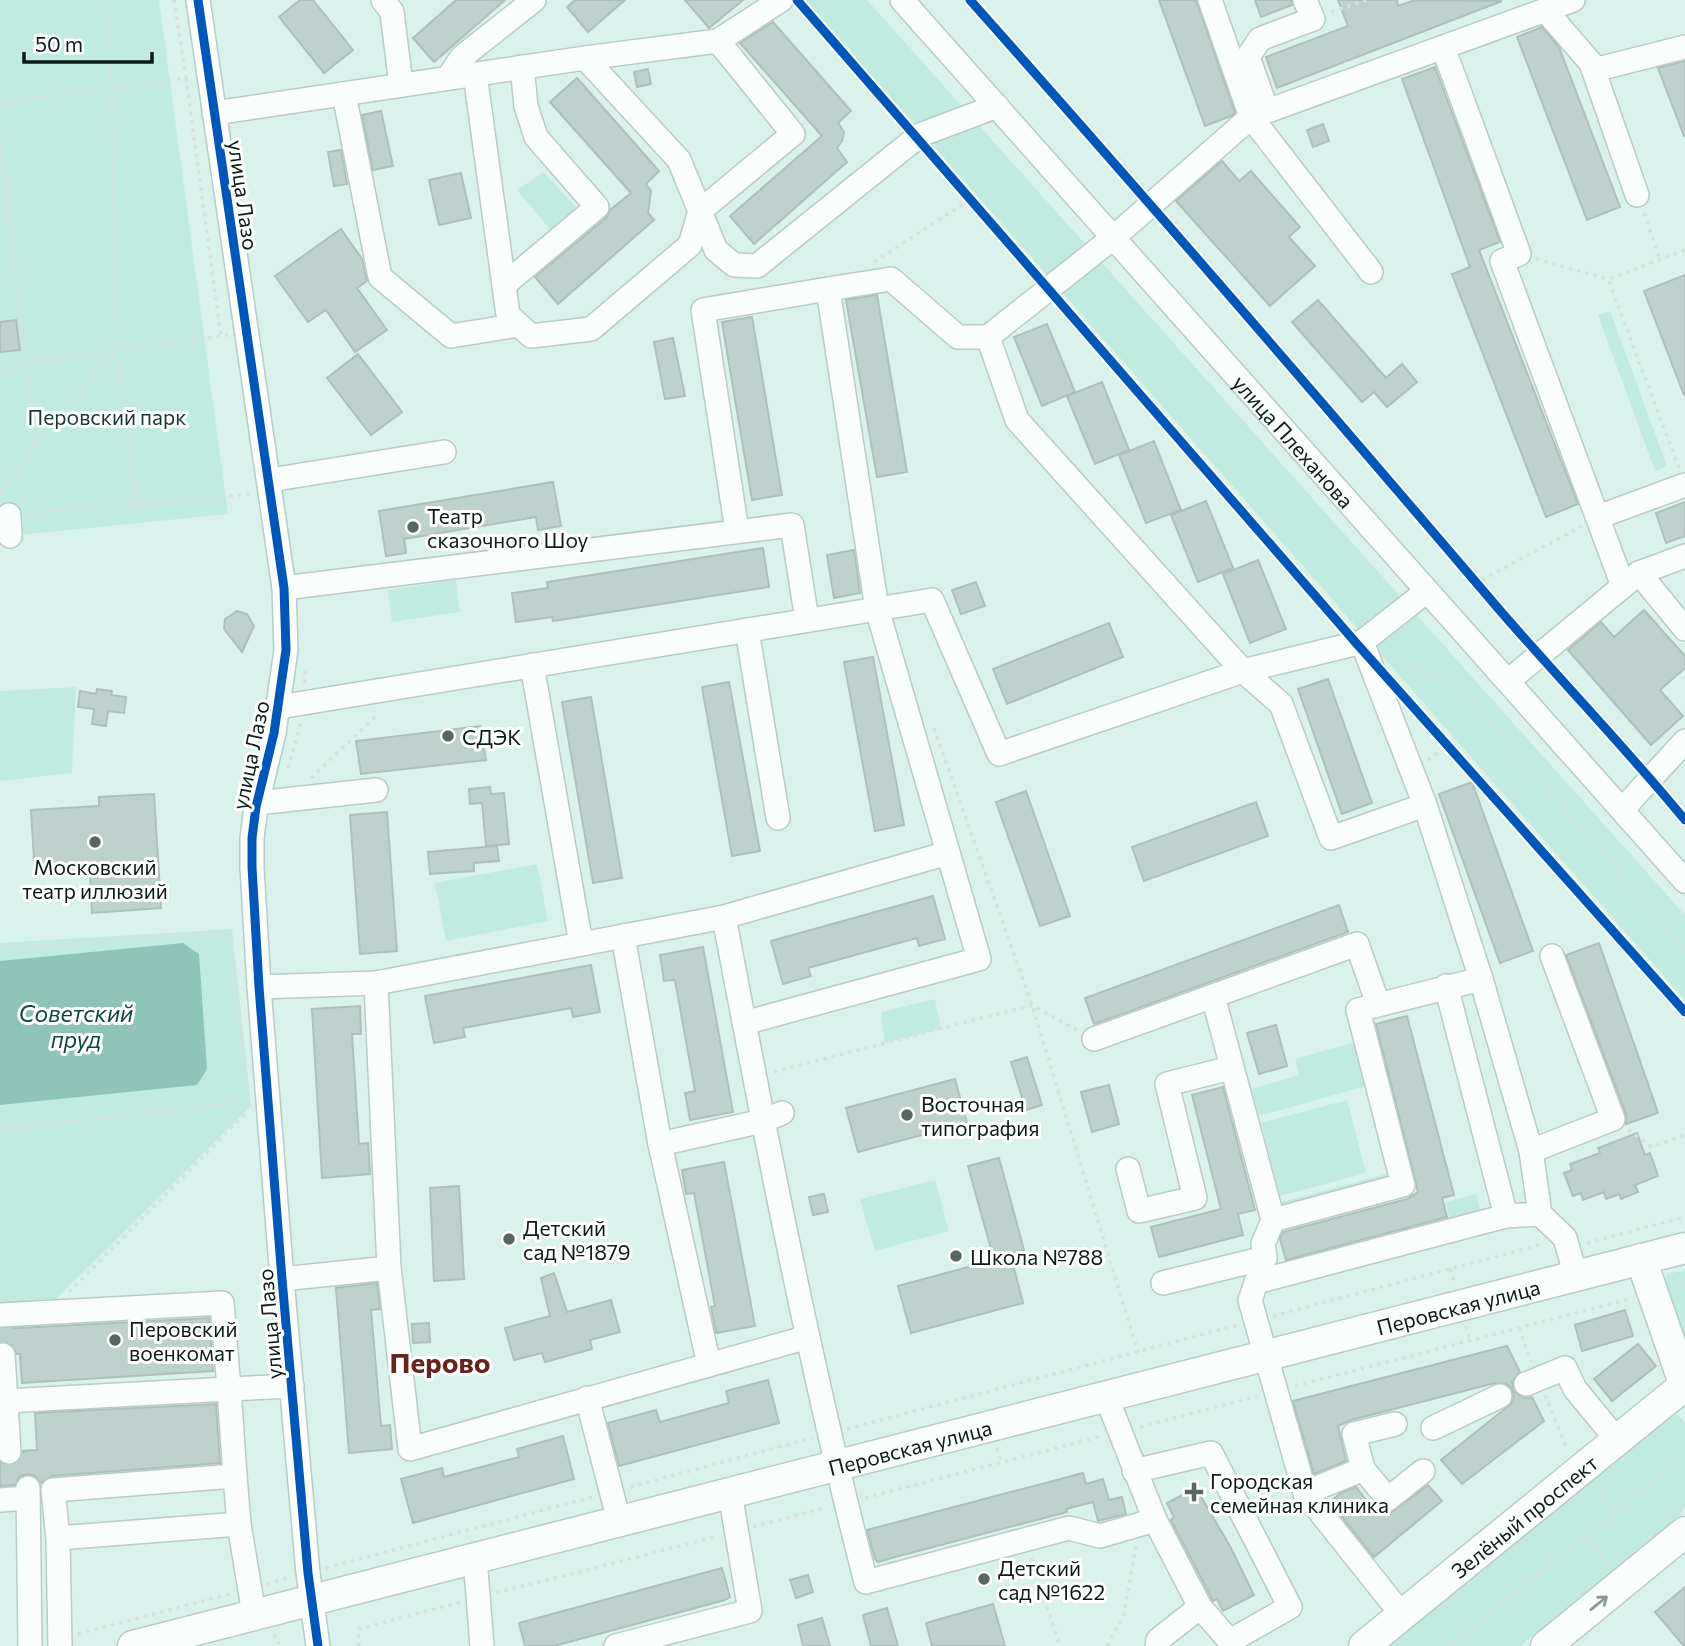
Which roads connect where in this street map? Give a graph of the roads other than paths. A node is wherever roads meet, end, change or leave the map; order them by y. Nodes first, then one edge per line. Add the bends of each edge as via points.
1 (198, 0) edge
2 (534, 0) edge
3 (780, 0) edge
4 (902, 0) edge
5 (1210, 0) edge
6 (1305, 0) edge
7 (1573, 0) edge
8 (394, 4) edge
9 (1545, 10) junction
10 (718, 41) junction
11 (1443, 47) junction
12 (1685, 47) edge
13 (585, 58) junction
14 (522, 67) junction
15 (1594, 70) junction
16 (475, 74) junction
17 (448, 78) junction
18 (401, 85) junction
19 (344, 94) junction
20 (997, 106) junction
21 (214, 113) junction
22 (1259, 114) junction
23 (1637, 195) road end
24 (700, 211) junction
25 (1114, 237) junction
26 (1371, 272) dead end
27 (504, 285) junction
28 (828, 289) junction
29 (518, 325) junction
30 (988, 337) junction
31 (444, 452) dead end
32 (271, 486) junction
33 (1680, 487) edge
34 (1598, 517) junction
35 (737, 531) junction
36 (1685, 556) edge
37 (1631, 579) junction
38 (284, 588) junction
39 (1427, 591) junction
40 (877, 609) junction
41 (807, 620) junction
42 (1685, 629) edge
43 (747, 630) junction
44 (1360, 643) junction
45 (532, 666) junction
46 (1243, 671) junction
47 (1508, 681) junction
48 (279, 707) junction
49 (1685, 741) edge
50 (376, 790) dead end
51 (275, 801) junction
52 (1425, 806) junction
53 (1622, 810) junction
54 (778, 818) dead end
55 (948, 853) junction
56 (1685, 881) edge
57 (724, 917) junction
58 (622, 936) junction
59 (581, 944) junction
60 (1552, 956) dead end
61 (1481, 979) junction
62 (376, 983) junction
63 (1446, 986) junction
64 (259, 987) junction
65 (1213, 996) junction
66 (1378, 1004) junction
67 (744, 1023) junction
68 (1094, 1040) road end
69 (1231, 1068) junction
70 (772, 1117) junction
71 (660, 1144) junction
72 (1531, 1151) junction
73 (1128, 1169) dead end
74 (1540, 1214) junction
75 (1506, 1216) junction
76 (1273, 1220) junction
77 (1685, 1248) edge
78 (1265, 1258) junction
79 (1641, 1259) junction
80 (389, 1268) junction
81 (1576, 1276) junction
82 (282, 1279) junction
83 (1256, 1282) junction
84 (1163, 1283) dead end
85 (0, 1315) edge
86 (0, 1321) edge
87 (1, 1327) edge
88 (808, 1337) junction
89 (2, 1355) dead end
90 (1265, 1355) junction
91 (709, 1365) junction
92 (1532, 1382) road end
93 (1685, 1385) edge
94 (292, 1386) junction
95 (229, 1389) junction
96 (1106, 1396) junction
97 (1500, 1396) dead end
98 (587, 1398) junction
99 (6, 1401) junction
100 (1395, 1424) dead end
101 (1433, 1428) dead end
102 (1617, 1440) junction
103 (9, 1452) tunnel mouth
104 (836, 1465) junction
105 (1363, 1469) junction
106 (1134, 1471) junction
107 (1423, 1471) dead end
108 (234, 1476) junction
109 (730, 1493) junction
110 (1305, 1493) junction
111 (0, 1500) edge
112 (619, 1521) junction
113 (1147, 1522) junction
114 (239, 1524) junction
115 (1685, 1532) edge
116 (58, 1538) junction
117 (475, 1558) junction
118 (311, 1599) junction
119 (1200, 1607) junction
120 (259, 1612) junction
121 (1402, 1615) junction
122 (692, 1636) edge
123 (60, 1643) edge
124 (1232, 1644) edge
125 (30, 1646) edge
126 (133, 1646) edge
127 (318, 1646) edge
128 (482, 1646) edge
129 (615, 1646) edge
130 (1157, 1646) edge
131 (1364, 1646) edge
132 (1546, 1646) edge

1 - 21 street, улица Лазо
2 - 17 street via 462,58
3 - 10 street
4 - 20 street, улица Плеханова
5 - 22 street
6 - 22 street via 1313,19 1277,22 1248,57
7 - 9 street
8 - 18 street
9 - 11 street
9 - 15 street
10 - 13 street
10 - 24 street via 793,134
11 - 22 street
11 - 34 street via 1519,254 1502,261
12 - 15 street
13 - 14 street
13 - 24 street via 679,160
14 - 16 street
14 - 27 street via 526,106 536,137 597,206
15 - 23 street
16 - 17 street
16 - 27 street
17 - 18 street
18 - 19 street
19 - 21 street
19 - 29 street via 380,277 451,337
20 - 24 street via 919,136 757,266 734,265 716,250
20 - 25 street, улица Плеханова
21 - 32 street, улица Лазо
22 - 25 street
22 - 26 street
24 - 29 street via 690,245 591,329 531,337
25 - 30 street
25 - 39 street, улица Плеханова
27 - 29 street via 508,315
28 - 30 street via 891,279 958,337
28 - 35 street via 703,310
28 - 40 street
30 - 46 street via 1017,421
31 - 32 street
32 - 38 street, улица Лазо
33 - 34 street
34 - 37 street
35 - 38 street
35 - 41 street via 792,525
36 - 37 street
37 - 42 street
37 - 47 street
38 - 48 street, улица Лазо via 286,650
39 - 44 street
39 - 47 street, улица Плеханова
40 - 41 street
40 - 46 street via 932,600 999,754
40 - 55 street
41 - 43 street
43 - 45 street
43 - 54 street
44 - 46 street
44 - 52 street
45 - 48 street
45 - 59 street
46 - 52 street via 1281,704 1331,838
47 - 53 street, улица Плеханова
48 - 51 street, улица Лазо
49 - 53 street
50 - 51 street
51 - 64 street, улица Лазо via 252,838
52 - 61 street
53 - 56 street, улица Плеханова
55 - 57 street
55 - 67 street via 979,958
57 - 58 street
57 - 67 street
58 - 59 street
58 - 71 street
59 - 62 street
60 - 72 street via 1613,1119
61 - 63 street
61 - 72 street
62 - 64 street
62 - 80 street
63 - 66 street
63 - 75 street
64 - 82 street, улица Лазо
65 - 66 street via 1357,944
65 - 68 street
65 - 69 street
66 - 76 street via 1358,1010 1403,1185
67 - 70 street via 754,1077
69 - 73 street via 1167,1084 1195,1198 1139,1211
69 - 76 street
70 - 71 street
70 - 88 street
71 - 91 street
72 - 74 street
74 - 75 street
74 - 81 street via 1565,1238
75 - 83 street
76 - 78 street via 1263,1244
77 - 79 main road, Перовская улица
78 - 83 street
78 - 84 street
79 - 81 main road, Перовская улица
79 - 93 main road
80 - 82 street
80 - 98 street via 410,1449
81 - 90 main road, Перовская улица
82 - 94 street, улица Лазо
83 - 90 street via 1250,1300
85 - 95 street via 222,1303
86 - 87 street
88 - 91 street
88 - 104 street
89 - 99 street
90 - 96 main road, Перовская улица
90 - 110 street
91 - 98 street
92 - 102 street via 1564,1368 1575,1390
93 - 102 main road, Зелёный проспект
94 - 95 street
94 - 118 street, улица Лазо
95 - 99 street
95 - 108 street
96 - 104 main road, Перовская улица
96 - 106 street
97 - 101 street
98 - 112 street
99 - 103 street
100 - 105 street via 1354,1434
102 - 121 main road, Зелёный проспект
104 - 109 main road, Перовская улица
104 - 113 street via 866,1582 1069,1528 1100,1536
105 - 107 street via 1388,1499
105 - 110 street
106 - 113 street
106 - 124 street via 1211,1453 1290,1607
108 - 114 street
108 - 116 street via 53,1490
109 - 112 main road, Перовская улица
109 - 122 street via 750,1611
110 - 121 street
111 - 125 street via 28,1493
112 - 117 main road, Перовская улица
113 - 119 street
114 - 116 street
114 - 120 street
132 -> 115 main road
116 - 123 street
117 - 118 main road, Перовская улица
117 - 128 street
118 - 120 main road, Перовская улица
118 - 127 street, улица Лазо
119 - 124 street
119 - 130 street via 1158,1640
120 - 126 main road, Перовская улица
121 - 131 main road, Зелёный проспект
122 - 129 street

